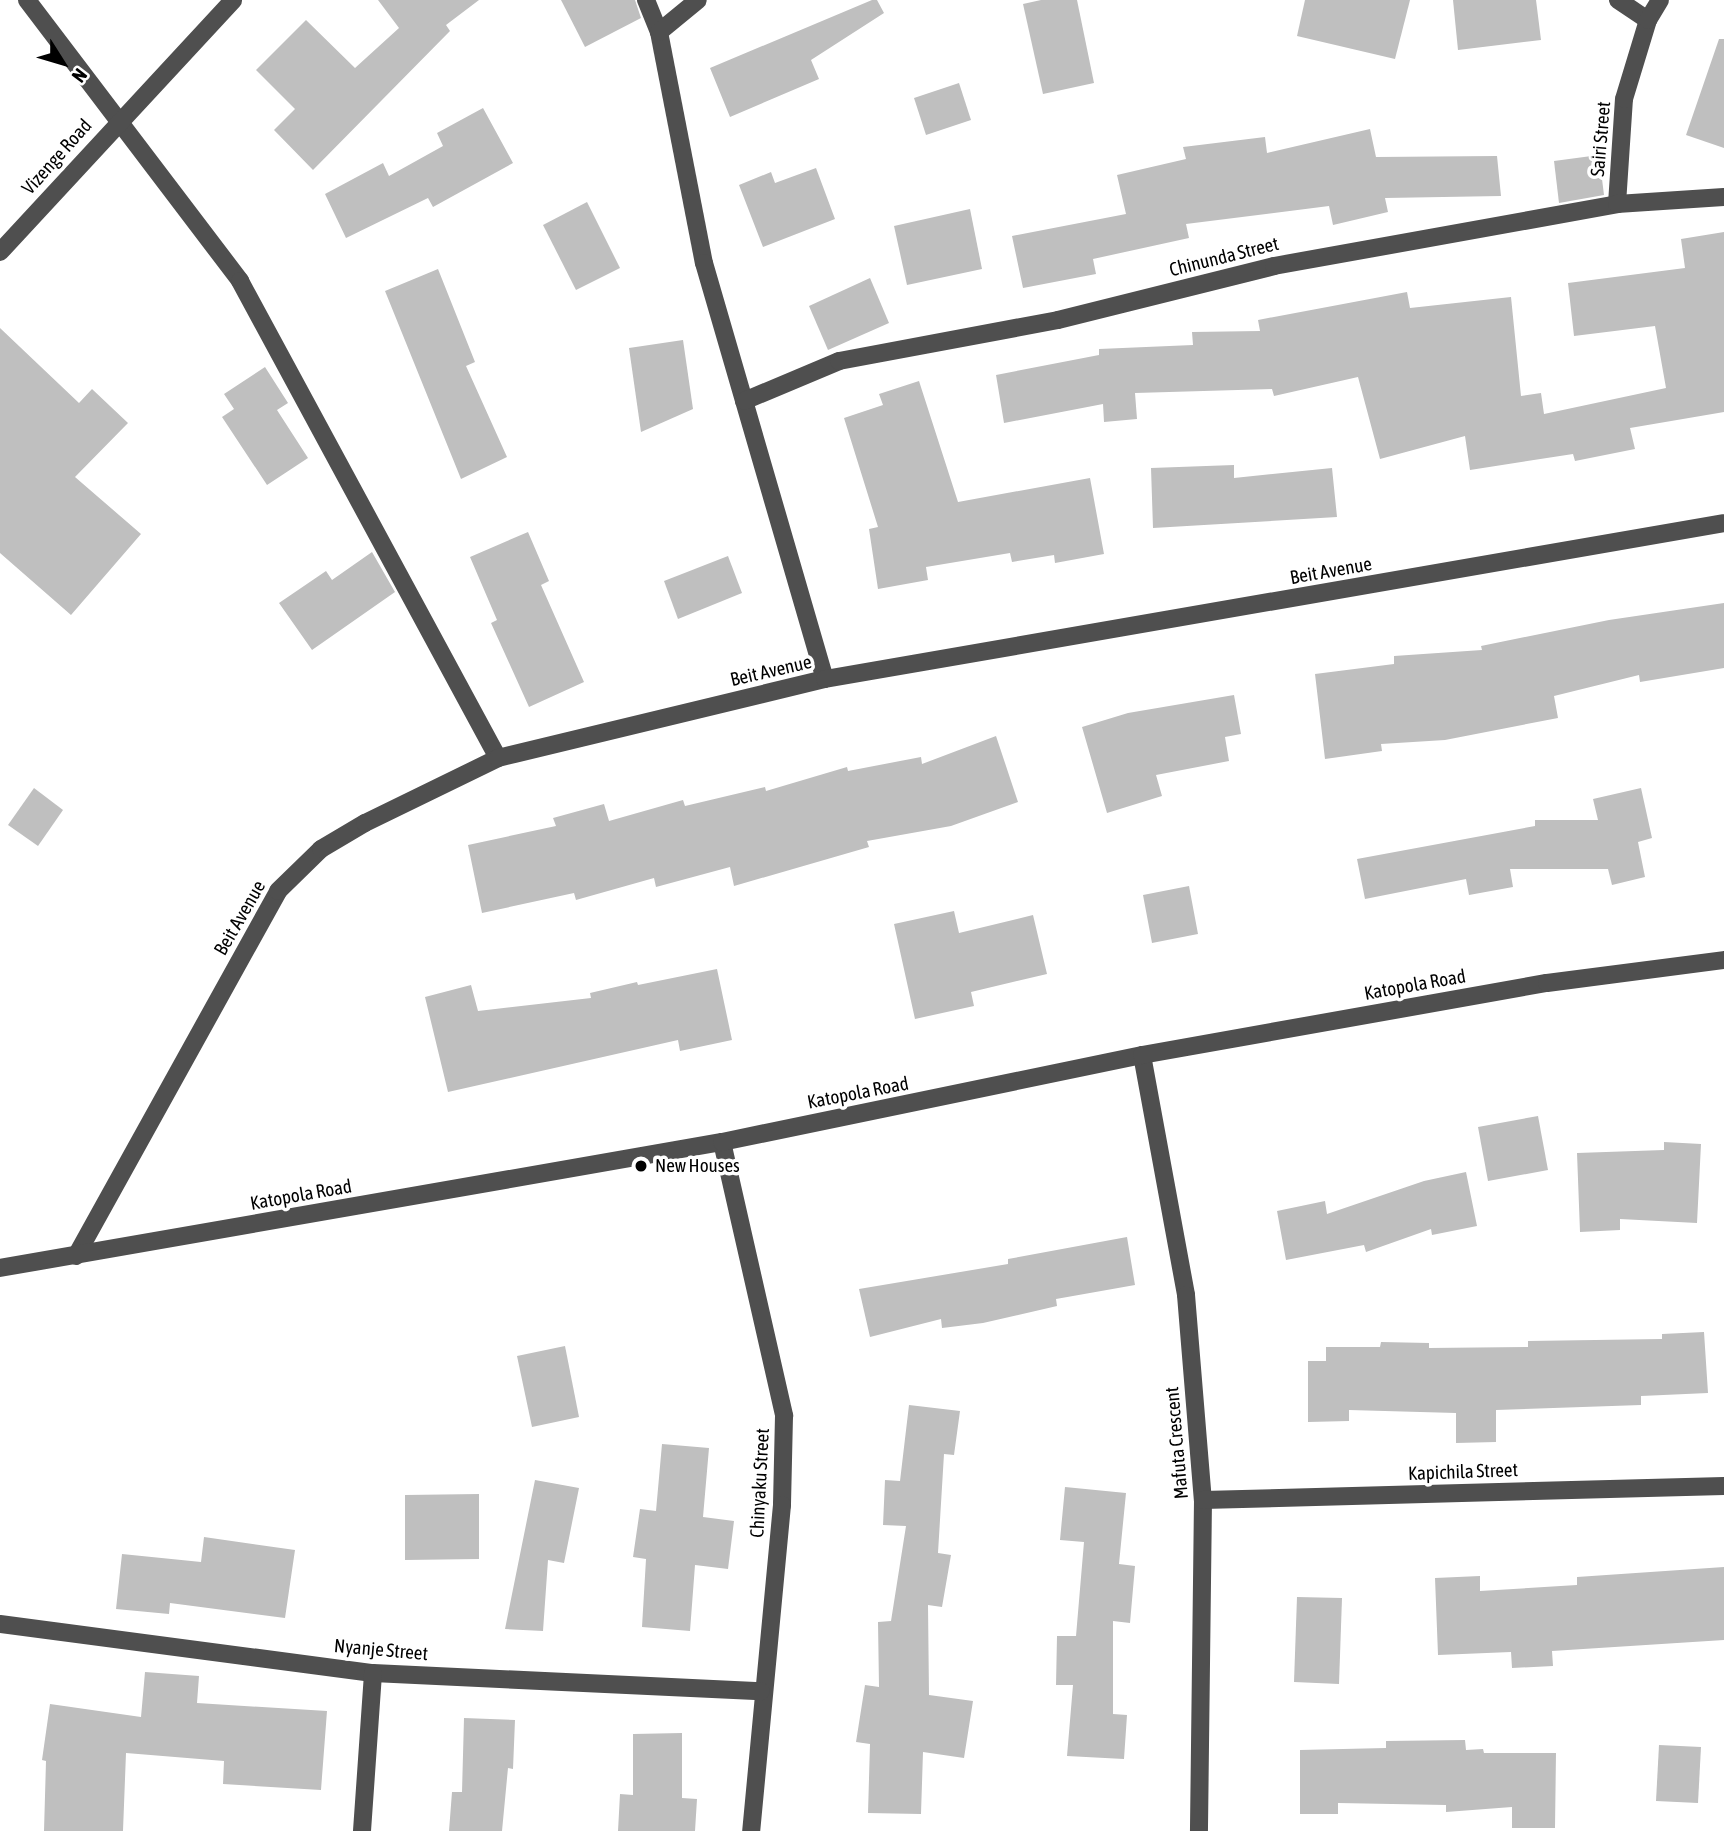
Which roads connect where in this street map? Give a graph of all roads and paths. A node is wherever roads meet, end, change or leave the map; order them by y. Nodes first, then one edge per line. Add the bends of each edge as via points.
1 (27, 0) edge
2 (233, 0) edge
3 (646, 0) edge
4 (698, 0) edge
5 (1618, 0) edge
6 (1660, 0) edge
7 (1648, 20) junction
8 (659, 32) junction
9 (117, 122) junction
10 (1724, 197) edge
11 (1617, 204) junction
12 (0, 252) edge
13 (744, 401) junction
14 (1724, 523) edge
15 (825, 680) junction
16 (498, 758) junction
17 (1724, 960) edge
18 (1142, 1055) junction
19 (722, 1142) junction
20 (76, 1256) junction
21 (0, 1268) edge
22 (1724, 1486) edge
23 (1203, 1500) junction
24 (0, 1625) edge
25 (373, 1673) junction
26 (761, 1691) junction
27 (362, 1831) edge
28 (751, 1831) edge
29 (1199, 1831) edge

1 - 9 street
2 - 9 street, Vizenge Road
3 - 8 street
4 - 8 street
5 - 7 street
6 - 7 street, Sairi Street
7 - 11 street, Sairi Street via 1624,99
8 - 13 street via 704,263
9 - 12 street, Vizenge Road
9 - 16 street via 240,281 269,328
10 - 11 street, Chinunda Street
11 - 13 street, Chinunda Street via 1274,266 1058,320 839,361
13 - 15 street
14 - 15 street, Beit Avenue
15 - 16 street, Beit Avenue
16 - 20 street, Beit Avenue via 354,829 321,849 278,891
17 - 18 street, Katopola Road via 1547,983
18 - 19 street, Katopola Road
18 - 23 street, Mafuta Crescent via 1186,1295
19 - 20 street, Katopola Road
19 - 26 street, Chinyaku Street via 784,1416 782,1505
20 - 21 street, Katopola Road
22 - 23 street, Kapichila Street
23 - 29 street, Mafuta Crescent
24 - 25 street, Nyanje Street
25 - 26 street, Nyanje Street
25 - 27 street
26 - 28 street, Chinyaku Street

